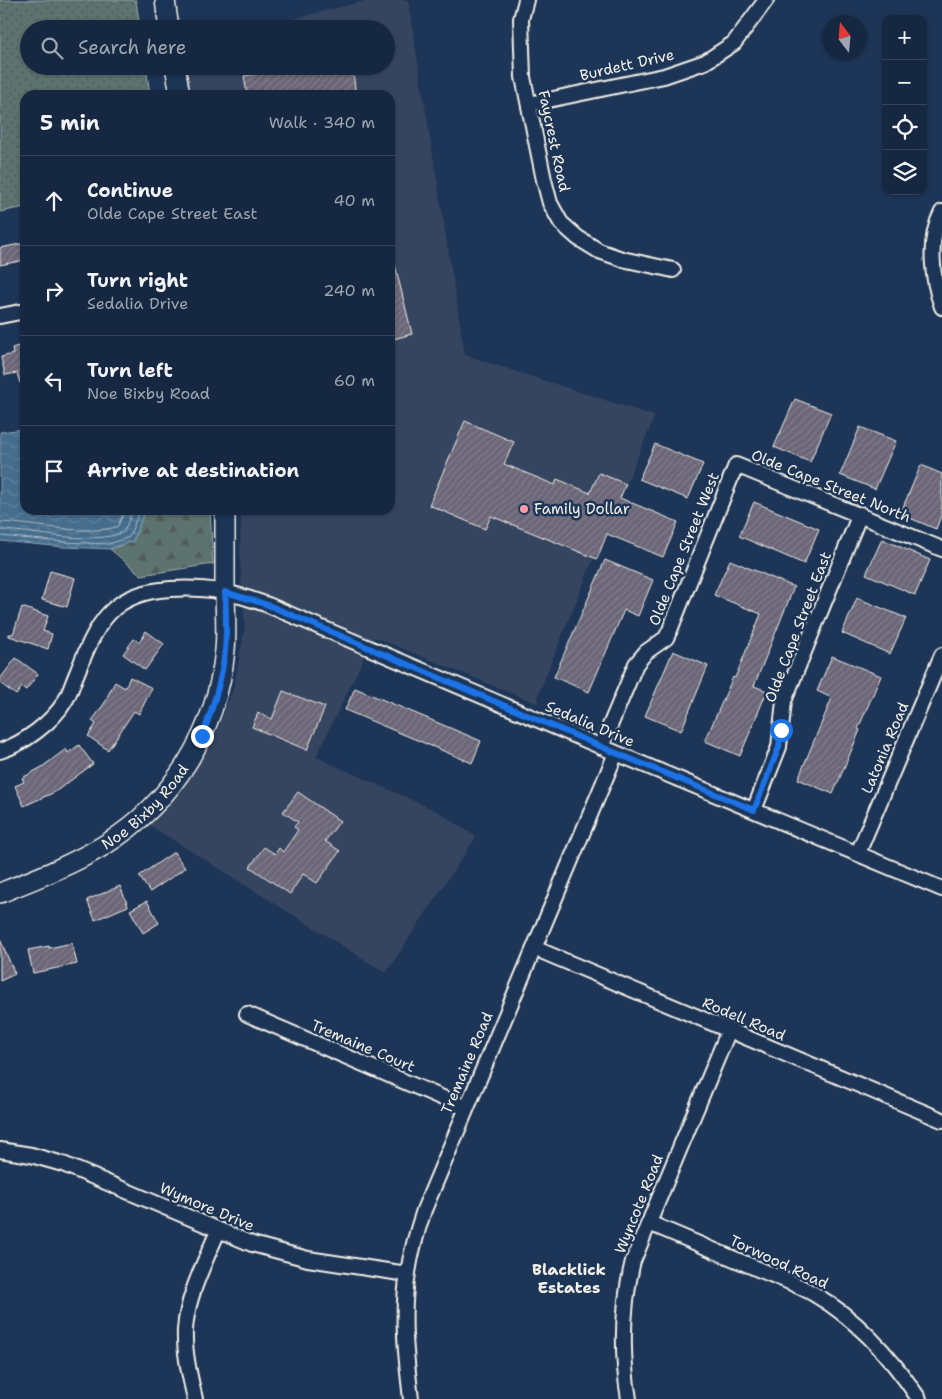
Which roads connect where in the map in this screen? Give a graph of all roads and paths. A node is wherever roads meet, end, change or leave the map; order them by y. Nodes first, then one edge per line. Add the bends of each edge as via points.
1 (165, 0) edge
2 (526, 0) edge
3 (766, 0) edge
4 (168, 20) edge
5 (177, 75) edge
6 (179, 90) edge
7 (528, 104) junction
8 (942, 212) edge
9 (673, 270) dead end
10 (942, 307) edge
11 (20, 312) edge
12 (0, 316) edge
13 (736, 464) joint
14 (860, 514) junction
15 (225, 515) edge
16 (942, 549) edge
17 (225, 592) junction
18 (942, 655) edge
19 (601, 747) junction
20 (0, 751) edge
21 (616, 753) junction
22 (754, 810) junction
23 (858, 853) junction
24 (942, 889) edge
25 (0, 893) edge
26 (534, 948) junction
27 (247, 1014) dead end
28 (729, 1030) junction
29 (466, 1108) junction
30 (942, 1120) edge
31 (0, 1150) edge
32 (649, 1223) junction
33 (218, 1231) junction
34 (407, 1274) junction
35 (195, 1399) edge
36 (411, 1399) edge
37 (629, 1399) edge
38 (919, 1399) edge

1 - 4 street
2 - 7 street, Faycrest Road via 521,19 523,78
3 - 7 street, Burdett Drive via 734,43 705,62 664,76
5 - 6 street
7 - 9 street, Faycrest Road via 550,203 561,224 599,251
8 - 10 street via 934,236 933,255 934,278
11 - 12 street
13 - 14 street, Olde Cape Street North
13 - 19 street, Olde Cape Street West via 670,630 666,638 646,652 636,664
14 - 16 street, Olde Cape Street North
14 - 22 street, Olde Cape Street East via 784,701 779,747
15 - 17 street, Noe Bixby Road
17 - 19 street, Sedalia Drive via 268,605
17 - 20 street, Sedalia Drive via 196,588 155,590 124,600 100,623 65,701 52,719 17,745
17 - 25 street, Noe Bixby Road via 225,648 219,684 202,736 180,774 153,807 103,846 70,864
18 - 23 street, Latonia Road
19 - 21 street, Sedalia Drive
21 - 22 street, Sedalia Drive
21 - 26 street, Tremaine Road
22 - 23 street, Sedalia Drive
23 - 24 street, Sedalia Drive
26 - 28 street, Rodell Road
26 - 29 street, Tremaine Road
27 - 29 street, Tremaine Court
28 - 30 street, Rodell Road
28 - 32 street, Wyncote Road
29 - 34 street, Tremaine Road via 424,1210
31 - 33 street, Wymore Drive via 63,1164
32 - 37 street, Wyncote Road via 633,1261 625,1305 623,1356
32 - 38 street, Torwood Road via 815,1294 841,1312 886,1354
33 - 34 street, Wymore Drive via 308,1259
33 - 35 street via 189,1303 185,1330
34 - 36 street, Tremaine Road via 404,1328

